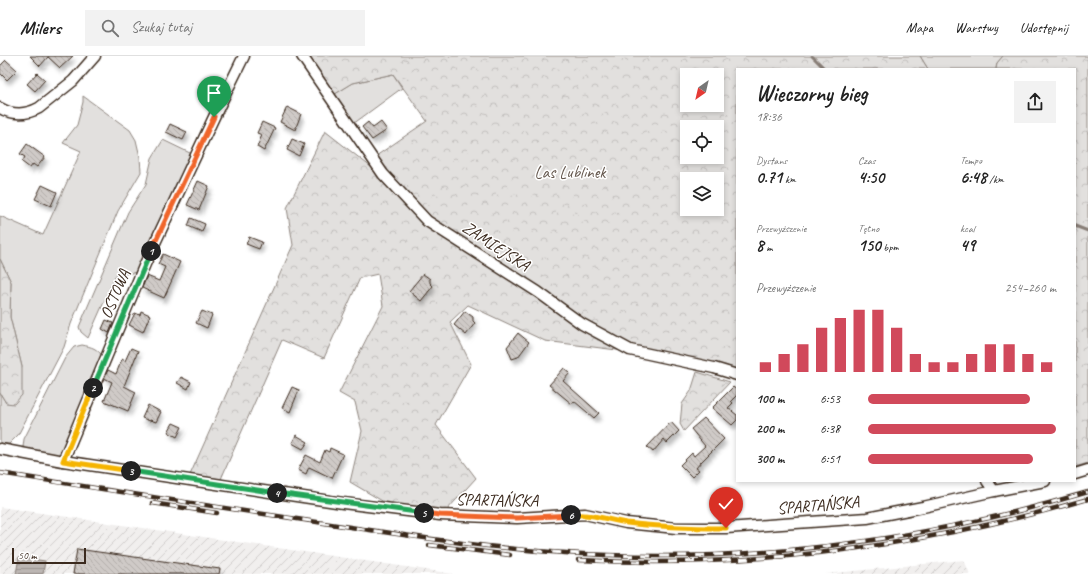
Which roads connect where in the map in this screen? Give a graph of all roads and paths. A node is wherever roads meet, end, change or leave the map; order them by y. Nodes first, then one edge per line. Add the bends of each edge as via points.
1 (95, 56) edge
2 (244, 56) edge
3 (302, 56) edge
4 (0, 108) edge
5 (736, 375) edge
6 (0, 449) edge
7 (63, 461) junction
8 (1088, 470) edge
9 (1076, 474) edge
10 (988, 482) edge
11 (1040, 482) edge
12 (994, 491) junction

1 - 4 street via 73,81 39,108 18,114
2 - 7 street, OSTOWA via 146,264
3 - 5 street, ZAMIEJSKA via 383,174 427,221 538,292 582,324 630,350
6 - 7 street, SPARTAŃSKA
7 - 12 street, SPARTAŃSKA via 440,515 517,518 585,514 680,528 758,526 867,518
8 - 9 street
10 - 12 street
11 - 12 street, SPARTAŃSKA

